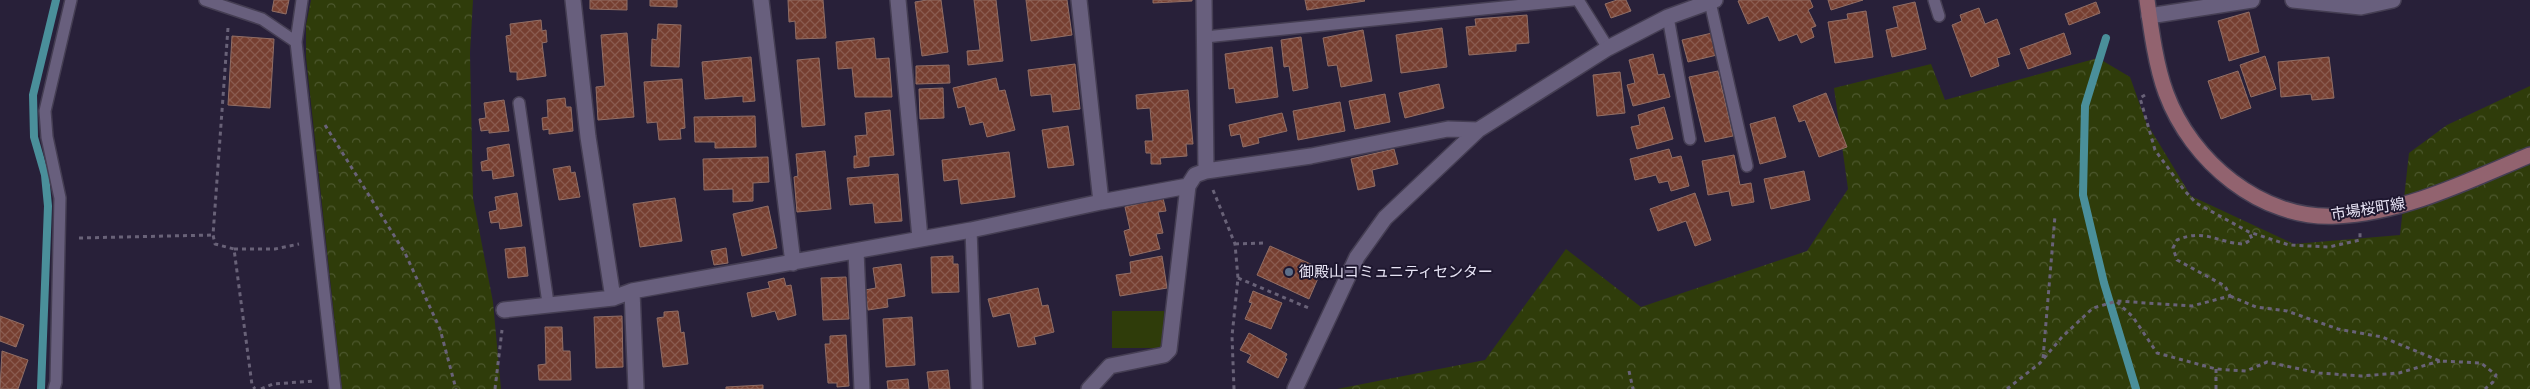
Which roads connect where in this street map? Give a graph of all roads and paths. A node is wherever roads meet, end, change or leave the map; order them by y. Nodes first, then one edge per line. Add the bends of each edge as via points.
1 (70, 0) edge
2 (205, 0) edge
3 (302, 0) edge
4 (573, 0) edge
5 (761, 0) edge
6 (898, 0) edge
7 (1079, 0) edge
8 (1204, 0) edge
9 (1572, 0) edge
10 (1578, 0) edge
11 (1934, 0) edge
12 (2147, 0) edge
13 (2252, 0) edge
14 (2293, 0) edge
15 (2393, 0) edge
16 (1712, 1) edge
17 (230, 8) junction
18 (1668, 16) junction
19 (1939, 16) dead end
20 (2149, 16) junction
21 (1205, 37) junction
22 (296, 42) junction
23 (1608, 48) junction
24 (2146, 94) dead end
25 (519, 103) dead end
26 (2143, 109) dead end
27 (325, 123) dead end
28 (1478, 130) junction
29 (1690, 139) dead end
30 (2530, 155) edge
31 (1747, 166) dead end
32 (1206, 171) junction
33 (1188, 186) junction
34 (1100, 202) junction
35 (2055, 216) dead end
36 (971, 230) junction
37 (2250, 232) dead end
38 (2360, 232) dead end
39 (213, 234) junction
40 (920, 238) junction
41 (61, 239) junction
42 (320, 241) junction
43 (2351, 242) dead end
44 (1265, 243) dead end
45 (1234, 244) junction
46 (234, 249) junction
47 (856, 251) junction
48 (793, 263) junction
49 (1238, 278) junction
50 (632, 291) junction
51 (2230, 296) junction
52 (613, 298) junction
53 (2116, 302) junction
54 (548, 303) junction
55 (504, 310) joint
56 (1316, 311) dead end
57 (2043, 359) junction
58 (2440, 361) junction
59 (2216, 369) junction
60 (1629, 370) dead end
61 (335, 386) edge
62 (54, 389) edge
63 (255, 389) edge
64 (261, 389) edge
65 (456, 389) edge
66 (495, 389) edge
67 (636, 389) edge
68 (862, 389) edge
69 (977, 389) edge
70 (1089, 389) edge
71 (1234, 389) edge
72 (1295, 389) edge
73 (1633, 389) edge
74 (2007, 389) edge
75 (2216, 389) edge
76 (2485, 389) edge

1 - 41 lane via 45,111 60,198
2 - 17 lane
3 - 22 lane
4 - 52 street via 588,137
5 - 48 street
6 - 40 street
7 - 34 street
8 - 21 street
9 - 21 lane
10 - 23 lane
11 - 19 lane
12 - 20 main road, 市場桜町線
13 - 20 street
14 - 15 street via 2361,7
16 - 18 street
16 - 31 lane
17 - 22 lane via 262,20
17 - 39 path
18 - 23 street
18 - 29 lane
20 - 30 main road, 市場桜町線 via 2165,92 2194,145 2238,185 2276,206 2314,216 2383,208 2422,199
21 - 32 street
22 - 42 lane
23 - 28 street
24 - 26 path via 2140,98
25 - 54 lane
27 - 65 path via 405,253 440,328
28 - 32 street via 1448,129 1311,156
28 - 72 street via 1385,218 1369,238 1357,256
32 - 33 street via 1195,175
32 - 45 path
33 - 34 street
33 - 70 street via 1169,350 1164,355 1110,366
34 - 36 street
35 - 57 path
36 - 40 street
36 - 69 lane
37 - 51 path via 2252,239 2244,244 2190,234 2177,240 2173,248 2177,260 2225,286
38 - 43 path via 2360,240
39 - 41 path
39 - 46 path via 214,244
40 - 47 street
41 - 62 lane
42 - 46 path via 275,249
42 - 61 lane
44 - 45 path
45 - 49 path
46 - 63 path via 252,386
47 - 48 street
47 - 68 street
48 - 50 street
49 - 56 path
49 - 71 path via 1232,336
50 - 52 street
50 - 67 street
51 - 53 path via 2192,306
51 - 58 path via 2256,307 2287,311 2338,329 2382,337
52 - 54 street
53 - 57 path via 2085,314
53 - 59 path via 2133,318 2157,353
54 - 55 street
55 - 66 path
57 - 74 path
58 - 59 path via 2400,373 2361,376 2319,373 2267,362 2246,371
58 - 76 path via 2481,363 2496,375
59 - 75 path
60 - 73 path
61 - 64 path via 318,380 272,384

